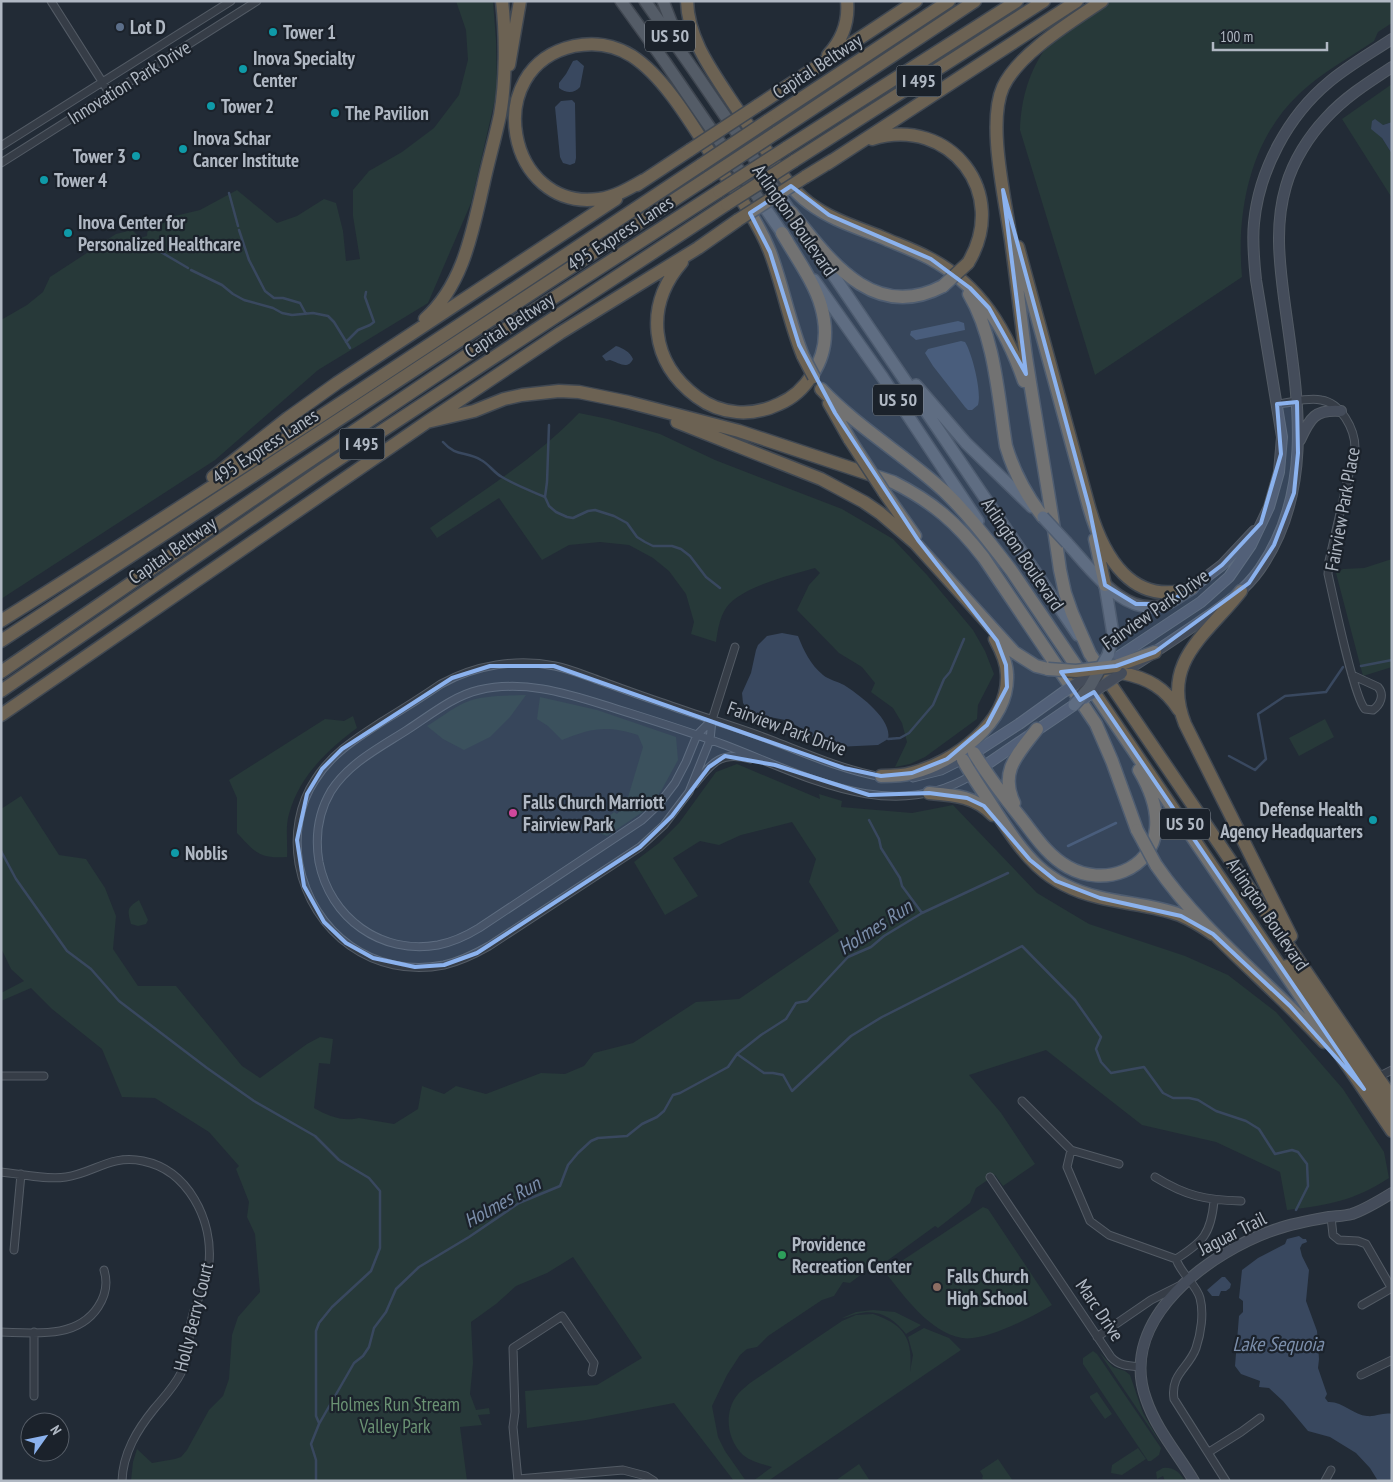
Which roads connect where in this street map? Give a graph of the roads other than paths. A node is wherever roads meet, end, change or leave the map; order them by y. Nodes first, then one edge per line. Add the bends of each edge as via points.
1 (51, 1) edge
2 (231, 1) edge
3 (257, 1) edge
4 (502, 1) edge
5 (520, 1) edge
6 (621, 1) edge
7 (645, 1) edge
8 (663, 1) edge
9 (687, 1) edge
10 (847, 1) edge
11 (916, 1) edge
12 (950, 1) edge
13 (975, 1) edge
14 (1016, 1) edge
15 (1044, 1) edge
16 (1078, 1) edge
17 (1102, 1) edge
18 (1392, 39) edge
19 (815, 67) junction
20 (1392, 67) edge
21 (696, 72) junction
22 (102, 82) junction
23 (110, 94) junction
24 (500, 114) junction
25 (16, 136) junction
26 (1, 146) edge
27 (24, 148) junction
28 (1, 163) edge
29 (827, 164) junction
30 (644, 180) junction
31 (1003, 190) junction
32 (790, 212) junction
33 (782, 233) junction
34 (698, 248) junction
35 (954, 274) junction
36 (876, 338) junction
37 (403, 340) junction
38 (821, 389) junction
39 (628, 402) junction
40 (1297, 402) junction
41 (1277, 404) junction
42 (1341, 411) junction
43 (1035, 414) junction
44 (428, 422) junction
45 (1298, 443) junction
46 (1088, 507) junction
47 (1043, 517) junction
48 (1261, 523) junction
49 (142, 532) junction
50 (939, 568) junction
51 (1011, 570) junction
52 (1105, 585) junction
53 (1192, 588) junction
54 (1240, 592) junction
55 (983, 620) junction
56 (1, 621) edge
57 (1, 641) edge
58 (735, 647) dead end
59 (1155, 652) joint
60 (1090, 654) junction
61 (1115, 664) junction
62 (1100, 669) junction
63 (1, 672) edge
64 (1352, 675) junction
65 (1, 691) edge
66 (1100, 701) junction
67 (1074, 705) junction
68 (1, 715) edge
69 (1182, 715) junction
70 (712, 720) junction
71 (1037, 729) junction
72 (696, 735) junction
73 (710, 740) junction
74 (974, 753) junction
75 (963, 760) junction
76 (775, 765) junction
77 (983, 767) junction
78 (972, 775) junction
79 (881, 776) junction
80 (929, 793) junction
81 (686, 797) junction
82 (1020, 817) junction
83 (1010, 833) junction
84 (1214, 934) junction
85 (1269, 949) junction
86 (1318, 989) junction
87 (1392, 1070) edge
88 (1, 1076) edge
89 (44, 1076) dead end
90 (1378, 1077) junction
91 (1364, 1089) junction
92 (1392, 1098) edge
93 (1022, 1102) dead end
94 (1392, 1114) edge
95 (1392, 1131) edge
96 (1071, 1150) junction
97 (1119, 1164) dead end
98 (1, 1172) edge
99 (21, 1174) junction
100 (990, 1177) dead end
101 (1155, 1177) dead end
102 (1392, 1193) edge
103 (1214, 1200) junction
104 (1242, 1201) dead end
105 (1331, 1217) junction
106 (14, 1250) dead end
107 (1176, 1259) junction
108 (104, 1270) dead end
109 (1186, 1281) junction
110 (1391, 1289) edge
111 (1362, 1306) dead end
112 (1, 1332) edge
113 (34, 1332) junction
114 (1097, 1337) junction
115 (1392, 1360) edge
116 (1141, 1367) junction
117 (592, 1372) dead end
118 (1360, 1375) dead end
119 (34, 1396) dead end
120 (1260, 1418) dead end
121 (1209, 1452) junction
122 (1331, 1470) dead end
123 (518, 1480) edge
124 (122, 1481) edge
125 (654, 1481) edge
126 (1194, 1481) edge
127 (1226, 1481) edge
128 (1325, 1481) edge

1 - 22 street
2 - 22 street, Innovation Park Drive
3 - 23 street, Innovation Park Drive
4 - 24 highway via 504,52
5 - 24 highway
6 - 33 main road, Arlington Boulevard / US 50
7 - 21 main road, Arlington Boulevard / US 50
8 - 21 main road via 675,33
9 - 35 highway via 695,38 710,67 797,193 828,215 931,259
10 - 19 highway via 846,23 840,38
11 - 19 highway
12 - 49 highway, Capital Beltway / I 495, bridge
13 - 57 highway, 495 Express Lanes / I 495, bridge
14 - 63 highway, 495 Express Lanes / I 495, bridge via 500,333
15 - 65 highway, Capital Beltway / I 495, bridge via 727,204 324,469
16 - 29 highway
17 - 31 highway via 1039,46 1012,73 1004,86 997,104 996,124
18 - 41 main road, Fairview Park Drive via 1341,73 1308,102 1282,139 1261,189 1254,224 1254,261
19 - 30 highway, bridge
20 - 40 main road, Fairview Park Drive via 1355,92 1326,118 1302,151 1286,184 1279,227 1279,261
21 - 32 main road, Arlington Boulevard / US 50
22 - 23 street
22 - 25 street, Innovation Park Drive
23 - 27 street, Innovation Park Drive
24 - 37 highway via 472,234 461,266 438,304
25 - 26 street, Innovation Park Drive
25 - 27 street
27 - 28 street, Innovation Park Drive
29 - 32 highway, bridge via 859,144 893,134 915,135 944,145 970,172 980,199 980,237 968,263 942,286 926,293 904,297 883,295 847,276
29 - 34 highway, bridge
30 - 37 highway
30 - 38 highway, bridge via 616,195 587,200 554,191 533,173 518,142 515,113 520,92 542,62 560,51 584,44 608,46 626,53 657,78 694,128 758,227 775,266 803,356
31 - 43 highway
31 - 46 highway
32 - 36 main road, Arlington Boulevard / US 50
33 - 34 highway via 816,291 821,304 825,341 818,365 801,390 762,411 739,412 711,406 680,384 667,365 658,325 662,293 674,272
33 - 51 main road, Arlington Boulevard / US 50
34 - 44 highway
35 - 43 highway via 977,295 998,322 1016,358
35 - 47 highway via 971,296 985,327 1010,460 1024,490
36 - 47 main road via 944,419
36 - 60 main road, Arlington Boulevard / US 50
37 - 49 highway via 307,404
38 - 50 highway, bridge via 884,492
38 - 51 highway via 851,418 943,491
39 - 44 highway via 579,392 538,393 504,399 474,412
39 - 50 highway via 845,491 894,524
39 - 84 highway, bridge via 739,431 893,482 926,500 955,523 984,558 1096,724 1138,830 1156,865
40 - 41 street
40 - 42 street via 1323,400
40 - 45 main road, Fairview Park Drive
41 - 48 main road, Fairview Park Drive via 1282,454
42 - 45 main road via 1324,411 1311,418
42 - 64 street, Fairview Park Place via 1355,438 1355,448 1328,574
43 - 60 highway via 1064,585
44 - 68 highway
45 - 54 main road, Fairview Park Drive via 1294,493 1282,528 1260,569
46 - 52 highway
46 - 53 highway via 1105,549 1131,581 1154,592 1180,592
47 - 52 main road, bridge
48 - 53 main road via 1222,565
48 - 61 main road, Fairview Park Drive via 1240,564 1216,590
49 - 56 highway, Capital Beltway / I 495
50 - 55 highway
51 - 66 highway, Arlington Boulevard / US 50
52 - 53 main road via 1128,601 1147,606 1166,604
52 - 61 main road
54 - 59 main road, Fairview Park Drive
54 - 69 highway via 1184,660 1177,691
55 - 62 highway, bridge via 1014,652 1036,666 1076,671
55 - 79 highway via 997,641 1008,676 998,710 976,738 947,759 912,774
58 - 70 street, Fairview Park Drive
59 - 61 highway
60 - 86 highway, Arlington Boulevard / US 50
61 - 62 highway, bridge
61 - 62 main road, bridge
61 - 67 main road, Fairview Park Drive, bridge
61 - 69 highway via 1156,684
62 - 67 main road, bridge
62 - 74 main road, Fairview Park Drive, bridge
64 - 64 street, Fairview Park Place via 1362,706 1368,711 1373,710 1380,702 1381,690
66 - 82 highway via 1111,727 1149,791 1156,817 1152,845 1128,870 1109,876 1092,876 1055,858
66 - 85 highway, Arlington Boulevard / US 50
67 - 71 main road, Fairview Park Drive
69 - 86 highway
70 - 72 street, Fairview Park Drive
70 - 73 street, Fairview Park Drive
70 - 79 street, Fairview Park Drive via 844,768
70 - 81 street, Fairview Park Drive via 554,666 525,663 474,669 441,684 332,757 313,782 302,808 298,855 304,886 313,905 324,922 346,943 386,963 415,967 444,965 489,946 640,847 664,825
71 - 77 main road, Fairview Park Drive
71 - 82 highway via 1016,757 1008,778 1010,795
72 - 72 street, Fairview Park Drive via 675,784 642,820 458,939 440,945 415,947 381,940 348,918 328,890 321,872 318,834 321,814 338,781 362,759 461,696 496,687 549,689
72 - 73 street, Fairview Park Drive
73 - 76 street, Fairview Park Drive
73 - 81 street, Fairview Park Drive
74 - 75 main road, Fairview Park Drive
74 - 77 highway
75 - 78 highway
75 - 79 street, Fairview Park Drive via 922,777
76 - 80 street, Fairview Park Drive via 869,796 904,797
76 - 81 street via 725,756 709,767
77 - 78 main road, Fairview Park Drive
77 - 82 highway
78 - 80 street, Fairview Park Drive
78 - 83 highway
80 - 83 highway via 976,802
83 - 84 highway via 1030,860 1064,885 1100,898 1181,916
84 - 91 highway via 1290,1006
85 - 91 highway, Arlington Boulevard / US 50
85 - 94 highway via 1298,976
86 - 90 highway, Arlington Boulevard / US 50
87 - 90 street
88 - 89 street
90 - 92 highway, Arlington Boulevard / US 50
91 - 95 highway, Arlington Boulevard / US 50
93 - 96 street
96 - 97 street
96 - 107 street via 1067,1167 1090,1221 1109,1234
98 - 99 street, Holly Berry Court
99 - 106 street
99 - 124 street, Holly Berry Court via 66,1177 113,1161 142,1161 163,1168 182,1183 196,1201 204,1220 208,1264 193,1314 186,1361 176,1383 135,1436 126,1456
100 - 114 street, Marc Drive
101 - 103 street via 1175,1189
102 - 105 main road, Jaguar Trail via 1351,1214
103 - 104 street
103 - 107 street via 1212,1221 1201,1241
105 - 109 main road, Jaguar Trail via 1257,1236 1215,1259
105 - 110 street via 1333,1235 1339,1240 1366,1244
107 - 109 street
108 - 113 street via 105,1292 87,1319 66,1330
109 - 114 street via 1151,1300
109 - 116 main road, Jaguar Trail via 1151,1326
109 - 121 street via 1200,1297 1202,1317 1196,1349 1178,1374 1172,1389 1174,1398
110 - 111 street
112 - 113 street
113 - 119 street
114 - 116 street, Marc Drive via 1113,1360 1124,1366
115 - 118 street
116 - 126 main road via 1143,1390 1151,1412
117 - 123 street via 594,1363 562,1316 513,1348 513,1427
120 - 121 street
121 - 127 street
122 - 128 street
123 - 125 street via 623,1470

